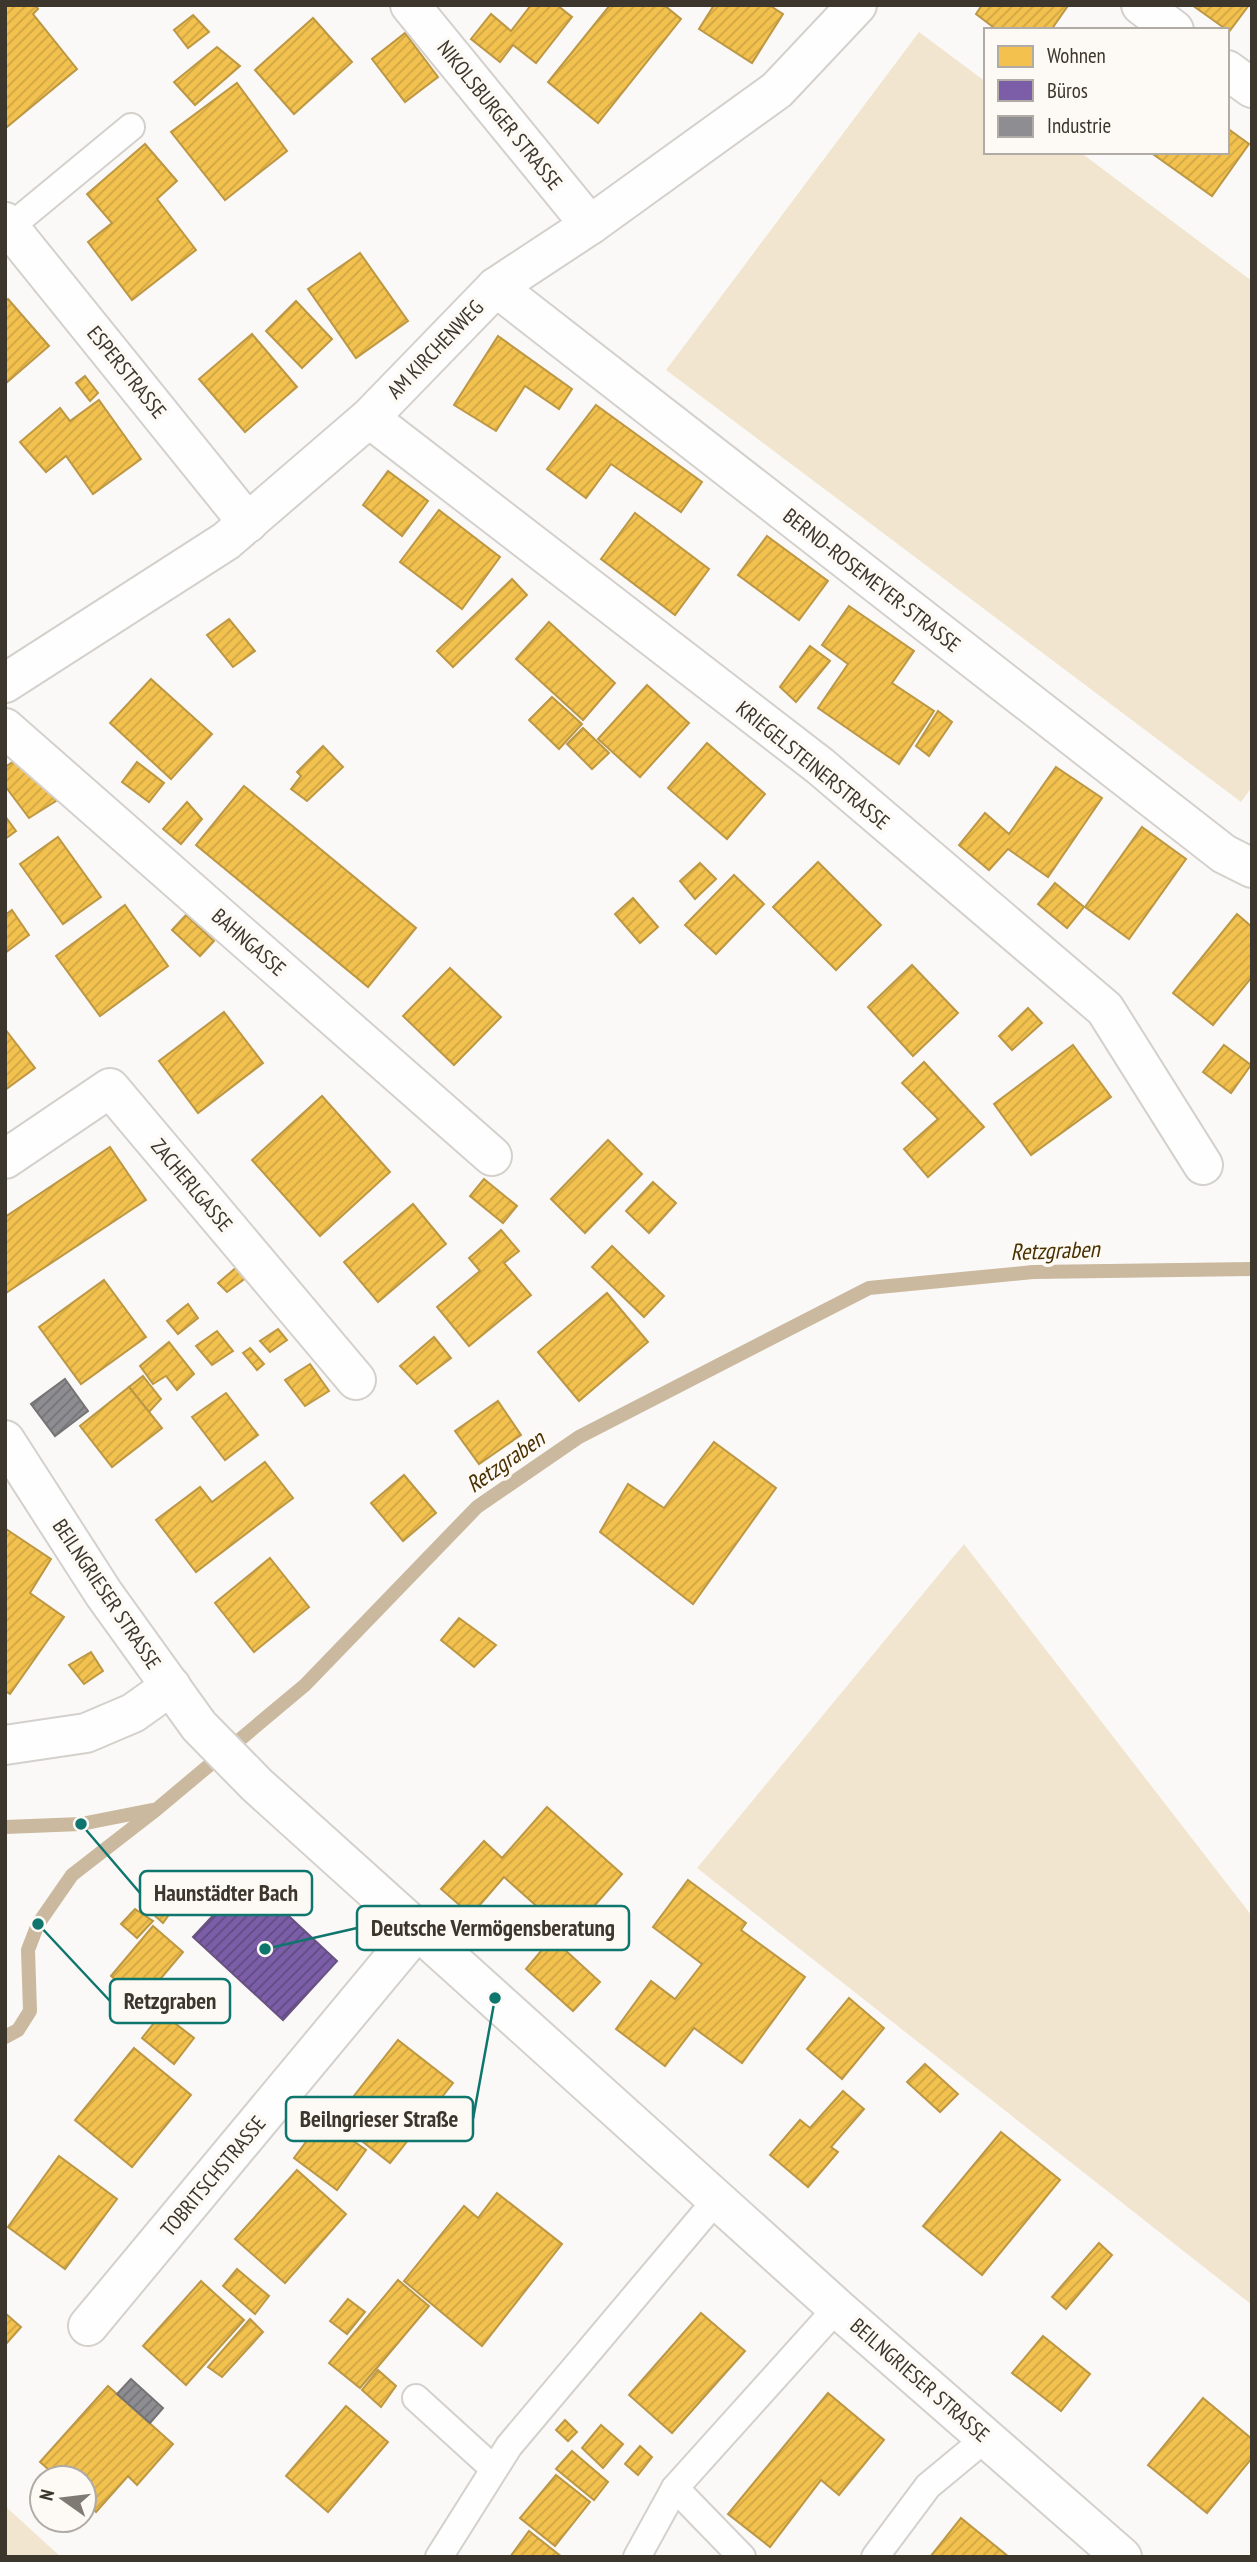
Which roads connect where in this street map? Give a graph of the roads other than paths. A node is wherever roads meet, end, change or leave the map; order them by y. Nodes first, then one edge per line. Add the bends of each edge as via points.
1 (410, 5) edge
2 (857, 5) edge
3 (1141, 5) edge
4 (1171, 28) edge
5 (1229, 71) edge
6 (1252, 88) edge
7 (131, 127) dead end
8 (8, 225) edge
9 (590, 225) junction
10 (496, 287) junction
11 (369, 418) junction
12 (248, 523) junction
13 (5, 683) edge
14 (5, 728) edge
15 (1252, 868) edge
16 (492, 1156) dead end
17 (5, 1159) edge
18 (1203, 1165) dead end
19 (356, 1380) dead end
20 (5, 1440) edge
21 (171, 1686) junction
22 (5, 1745) edge
23 (418, 1929) junction
24 (717, 2199) junction
25 (837, 2308) junction
26 (88, 2326) dead end
27 (416, 2398) dead end
28 (986, 2438) junction
29 (494, 2469) junction
30 (675, 2488) junction
31 (439, 2557) edge
32 (638, 2557) edge
33 (742, 2557) edge
34 (875, 2557) edge
35 (1122, 2557) edge

1 - 9 street, NIKOLSBURGER STRASSE
2 - 9 street, AM KIRCHENWEG via 776,90
3 - 4 street
5 - 6 street
7 - 8 lane
8 - 12 street, ESPERSTRASSE
9 - 10 street, AM KIRCHENWEG
10 - 11 street, AM KIRCHENWEG
10 - 15 street, BERND-ROSEMEYER-STRASSE via 1224,854
11 - 12 street, AM KIRCHENWEG
11 - 18 street, KRIEGELSTEINERSTRASSE via 820,766 1105,1009
12 - 13 street, AM KIRCHENWEG
14 - 16 street, BAHNGASSE
17 - 19 street, ZACHERLGASSE via 110,1088
20 - 21 street, BEILNGRIESER STRASSE via 104,1594
21 - 22 street via 133,1713 86,1733
21 - 23 street, BEILNGRIESER STRASSE via 199,1726 257,1784
23 - 24 street, BEILNGRIESER STRASSE
23 - 26 street, TOBRITSCHSTRASSE
24 - 25 street, BEILNGRIESER STRASSE
24 - 29 lane
25 - 28 street, BEILNGRIESER STRASSE
25 - 30 lane
27 - 29 lane
28 - 34 lane via 929,2486
28 - 35 street, BEILNGRIESER STRASSE
29 - 31 lane
30 - 32 lane
30 - 33 lane

